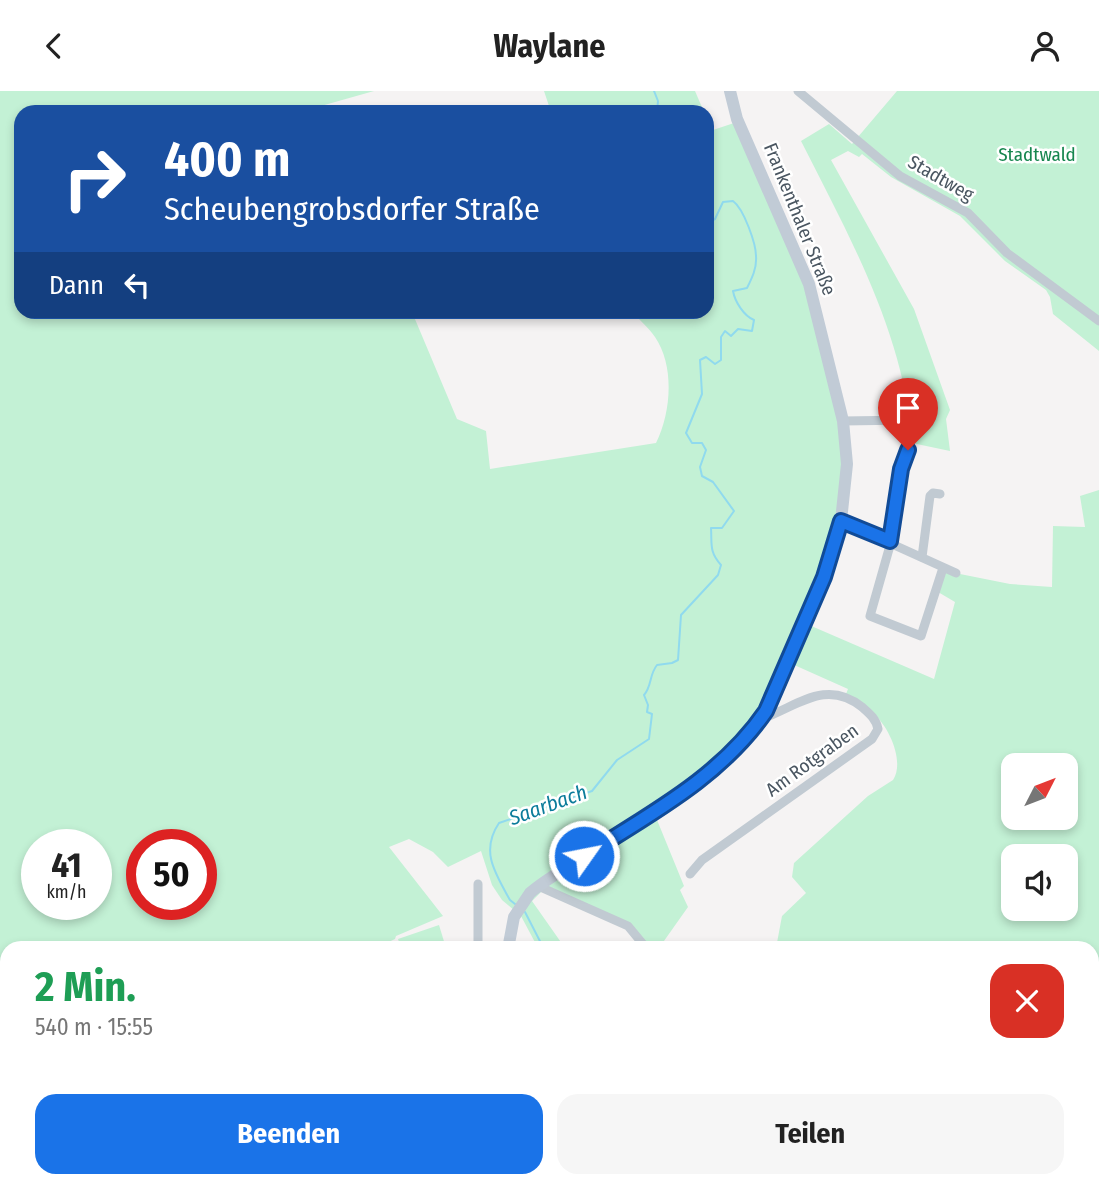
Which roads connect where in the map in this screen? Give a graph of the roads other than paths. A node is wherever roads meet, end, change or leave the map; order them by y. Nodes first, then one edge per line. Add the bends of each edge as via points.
1 (730, 91) edge
2 (799, 91) edge
3 (1099, 321) edge
4 (910, 420) dead end
5 (843, 421) junction
6 (908, 450) dead end
7 (940, 493) dead end
8 (841, 521) junction
9 (891, 542) junction
10 (922, 557) junction
11 (943, 568) junction
12 (957, 573) dead end
13 (763, 715) junction
14 (690, 874) dead end
15 (478, 884) dead end
16 (538, 886) junction
17 (478, 941) edge
18 (510, 941) edge
19 (640, 941) edge

1 - 5 main road, Frankenthaler Straße via 737,119 809,284
2 - 3 street, Stadtweg via 900,176 968,213 1007,253
4 - 5 street
5 - 8 main road, Frankenthaler Straße via 847,464
6 - 9 street
7 - 10 street via 930,496
8 - 9 street
8 - 13 main road, Frankenthaler Straße via 824,577
9 - 10 street
9 - 11 street via 870,616 921,636
10 - 11 street
11 - 12 street
13 - 14 street, Am Rotgraben via 807,698 836,694 860,705 875,719 878,729 872,739 702,860
13 - 16 main road, Frankenthaler Straße via 737,748 701,781
15 - 17 street
16 - 18 main road, Frankenthaler Straße via 521,903
16 - 19 street via 628,926

